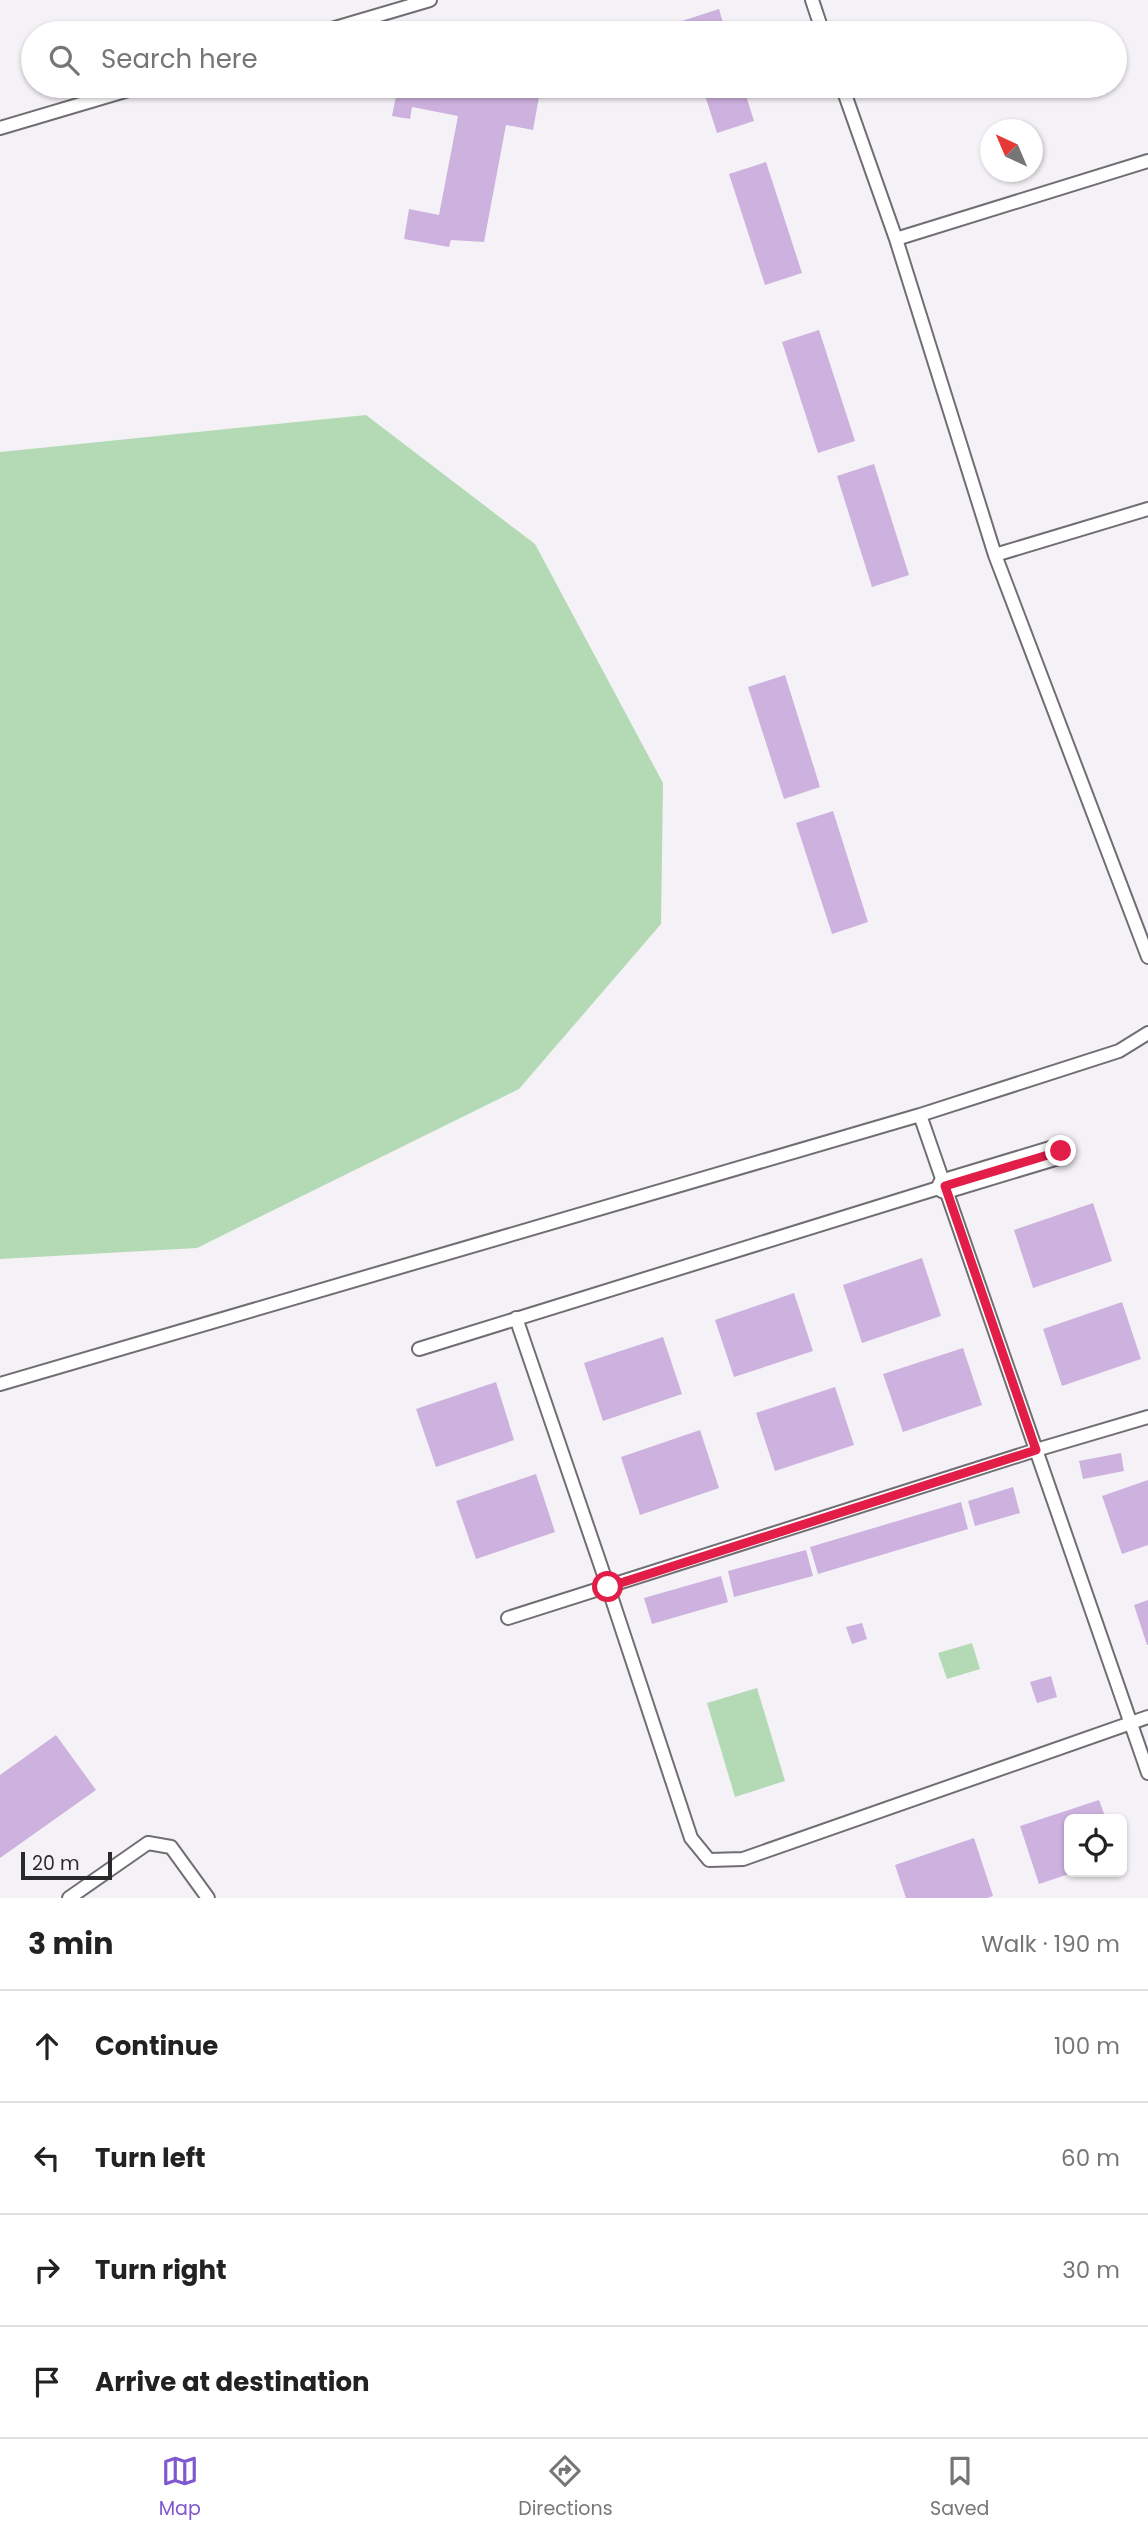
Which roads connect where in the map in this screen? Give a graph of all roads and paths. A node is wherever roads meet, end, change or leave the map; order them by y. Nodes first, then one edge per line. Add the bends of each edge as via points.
1 (430, 0) edge
2 (811, 0) edge
3 (359, 21) edge
4 (819, 21) edge
5 (101, 98) edge
6 (846, 98) edge
7 (0, 128) edge
8 (1148, 161) edge
9 (897, 239) junction
10 (1148, 509) edge
11 (995, 555) junction
12 (1148, 957) edge
13 (1148, 1033) edge
14 (920, 1115) junction
15 (1061, 1151) dead end
16 (945, 1186) junction
17 (516, 1318) junction
18 (419, 1349) dead end
19 (0, 1384) edge
20 (1148, 1416) edge
21 (1036, 1450) junction
22 (608, 1587) junction
23 (508, 1618) dead end
24 (1148, 1717) edge
25 (1130, 1724) junction
26 (1148, 1773) edge
27 (69, 1898) edge
28 (208, 1898) edge

1 - 3 lane
2 - 4 lane
5 - 7 lane
6 - 9 lane
8 - 9 lane
9 - 11 lane
10 - 11 lane
11 - 12 lane
13 - 14 lane via 1119,1051
14 - 16 lane
14 - 19 lane
15 - 16 street
16 - 17 lane
16 - 21 lane
17 - 18 lane
17 - 22 lane
20 - 21 lane
21 - 22 lane
21 - 25 lane
22 - 23 lane
22 - 25 lane via 691,1838 709,1860 743,1859
24 - 25 lane
25 - 26 lane
27 - 28 lane via 148,1843 171,1847

